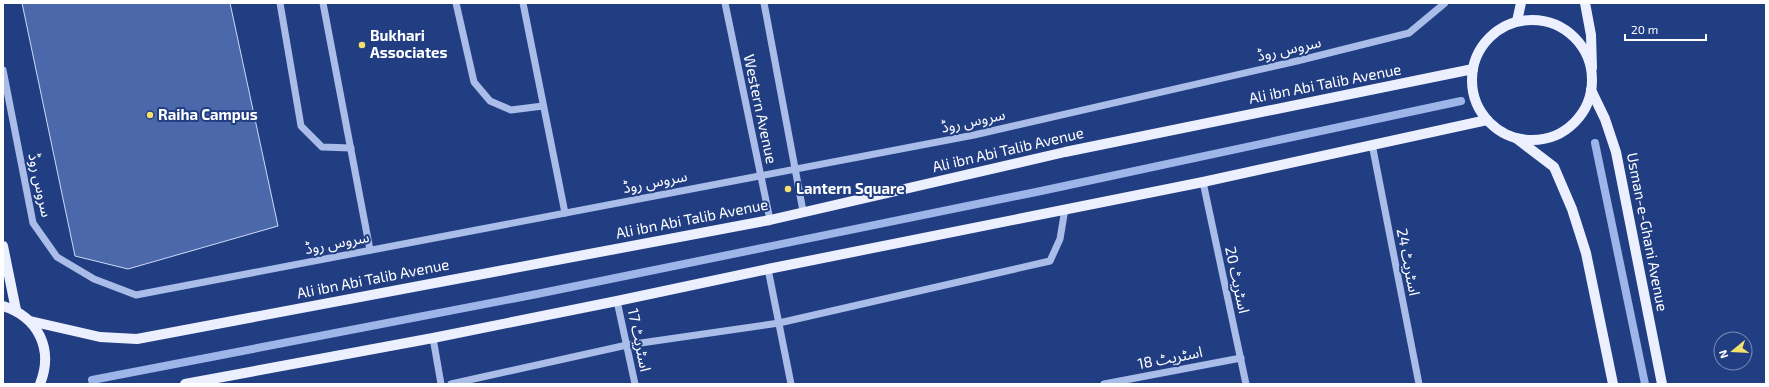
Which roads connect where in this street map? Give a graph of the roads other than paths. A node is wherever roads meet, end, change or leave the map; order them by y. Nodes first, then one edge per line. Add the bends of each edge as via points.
1 (280, 3) edge
2 (323, 3) edge
3 (456, 3) edge
4 (523, 3) edge
5 (725, 3) edge
6 (764, 3) edge
7 (1445, 3) edge
8 (1521, 3) edge
9 (1585, 3) edge
10 (1517, 21) junction
11 (1473, 69) junction
12 (3, 70) edge
13 (1592, 71) junction
14 (1591, 90) junction
15 (543, 106) junction
16 (1487, 120) junction
17 (1516, 138) junction
18 (1372, 144) junction
19 (351, 148) junction
20 (795, 169) junction
21 (761, 176) junction
22 (1203, 182) junction
23 (1065, 209) junction
24 (803, 211) junction
25 (565, 213) junction
26 (770, 220) junction
27 (3, 246) edge
28 (370, 250) junction
29 (768, 269) junction
30 (617, 301) junction
31 (3, 306) edge
32 (16, 310) junction
33 (30, 321) junction
34 (779, 323) junction
35 (433, 338) junction
36 (627, 345) junction
37 (1240, 358) junction
38 (40, 384) edge
39 (185, 384) edge
40 (442, 384) edge
41 (451, 384) edge
42 (635, 384) edge
43 (791, 384) edge
44 (1104, 384) edge
45 (1246, 384) edge
46 (1420, 384) edge
47 (1613, 384) edge
48 (1662, 384) edge

1 - 19 street via 301,126 322,147
2 - 19 street
3 - 15 street via 474,82 490,101 511,110
4 - 15 street
5 - 21 street, Western Avenue
6 - 20 street, Western Avenue
7 - 20 street, سروس روڈ via 1410,33 974,135
8 - 10 main road
9 - 13 main road via 1591,35
10 - 11 main road via 1501,27 1488,38 1478,52
10 - 13 main road via 1537,19 1557,24 1574,36
11 - 16 main road via 1472,87 1477,105
11 - 24 main road, Ali ibn Abi Talib Avenue via 1065,152
12 - 28 street, سروس روڈ via 33,223 57,257 94,279 136,295
13 - 14 main road
14 - 17 main road via 1585,109 1572,124 1555,135 1536,140
14 - 48 main road, Usman-e-Ghani Avenue via 1605,119 1616,152
15 - 25 street
16 - 17 main road via 1500,131
16 - 18 main road
17 - 47 main road via 1554,167 1572,209 1586,253
18 - 22 main road
18 - 46 street, اسٹریٹ 24
19 - 28 street
20 - 21 street, سروس روڈ
20 - 24 street, Western Avenue
21 - 25 street, سروس روڈ
21 - 26 street, Western Avenue
22 - 23 main road
22 - 37 street, اسٹریٹ 20
23 - 29 main road
23 - 34 street via 1060,239 1050,261
24 - 26 main road, Ali ibn Abi Talib Avenue
25 - 28 street, سروس روڈ
26 - 33 main road, Ali ibn Abi Talib Avenue via 138,339 100,337
27 - 32 main road
29 - 30 main road
29 - 34 street
30 - 35 main road
30 - 36 street, اسٹریٹ 17
31 - 32 main road
32 - 33 main road
33 - 38 main road via 41,336 46,354 45,372
34 - 36 street
34 - 43 street
35 - 39 main road
35 - 40 street
36 - 41 street
36 - 42 street, اسٹریٹ 17
37 - 44 street, اسٹریٹ 18
37 - 45 street, اسٹریٹ 20

